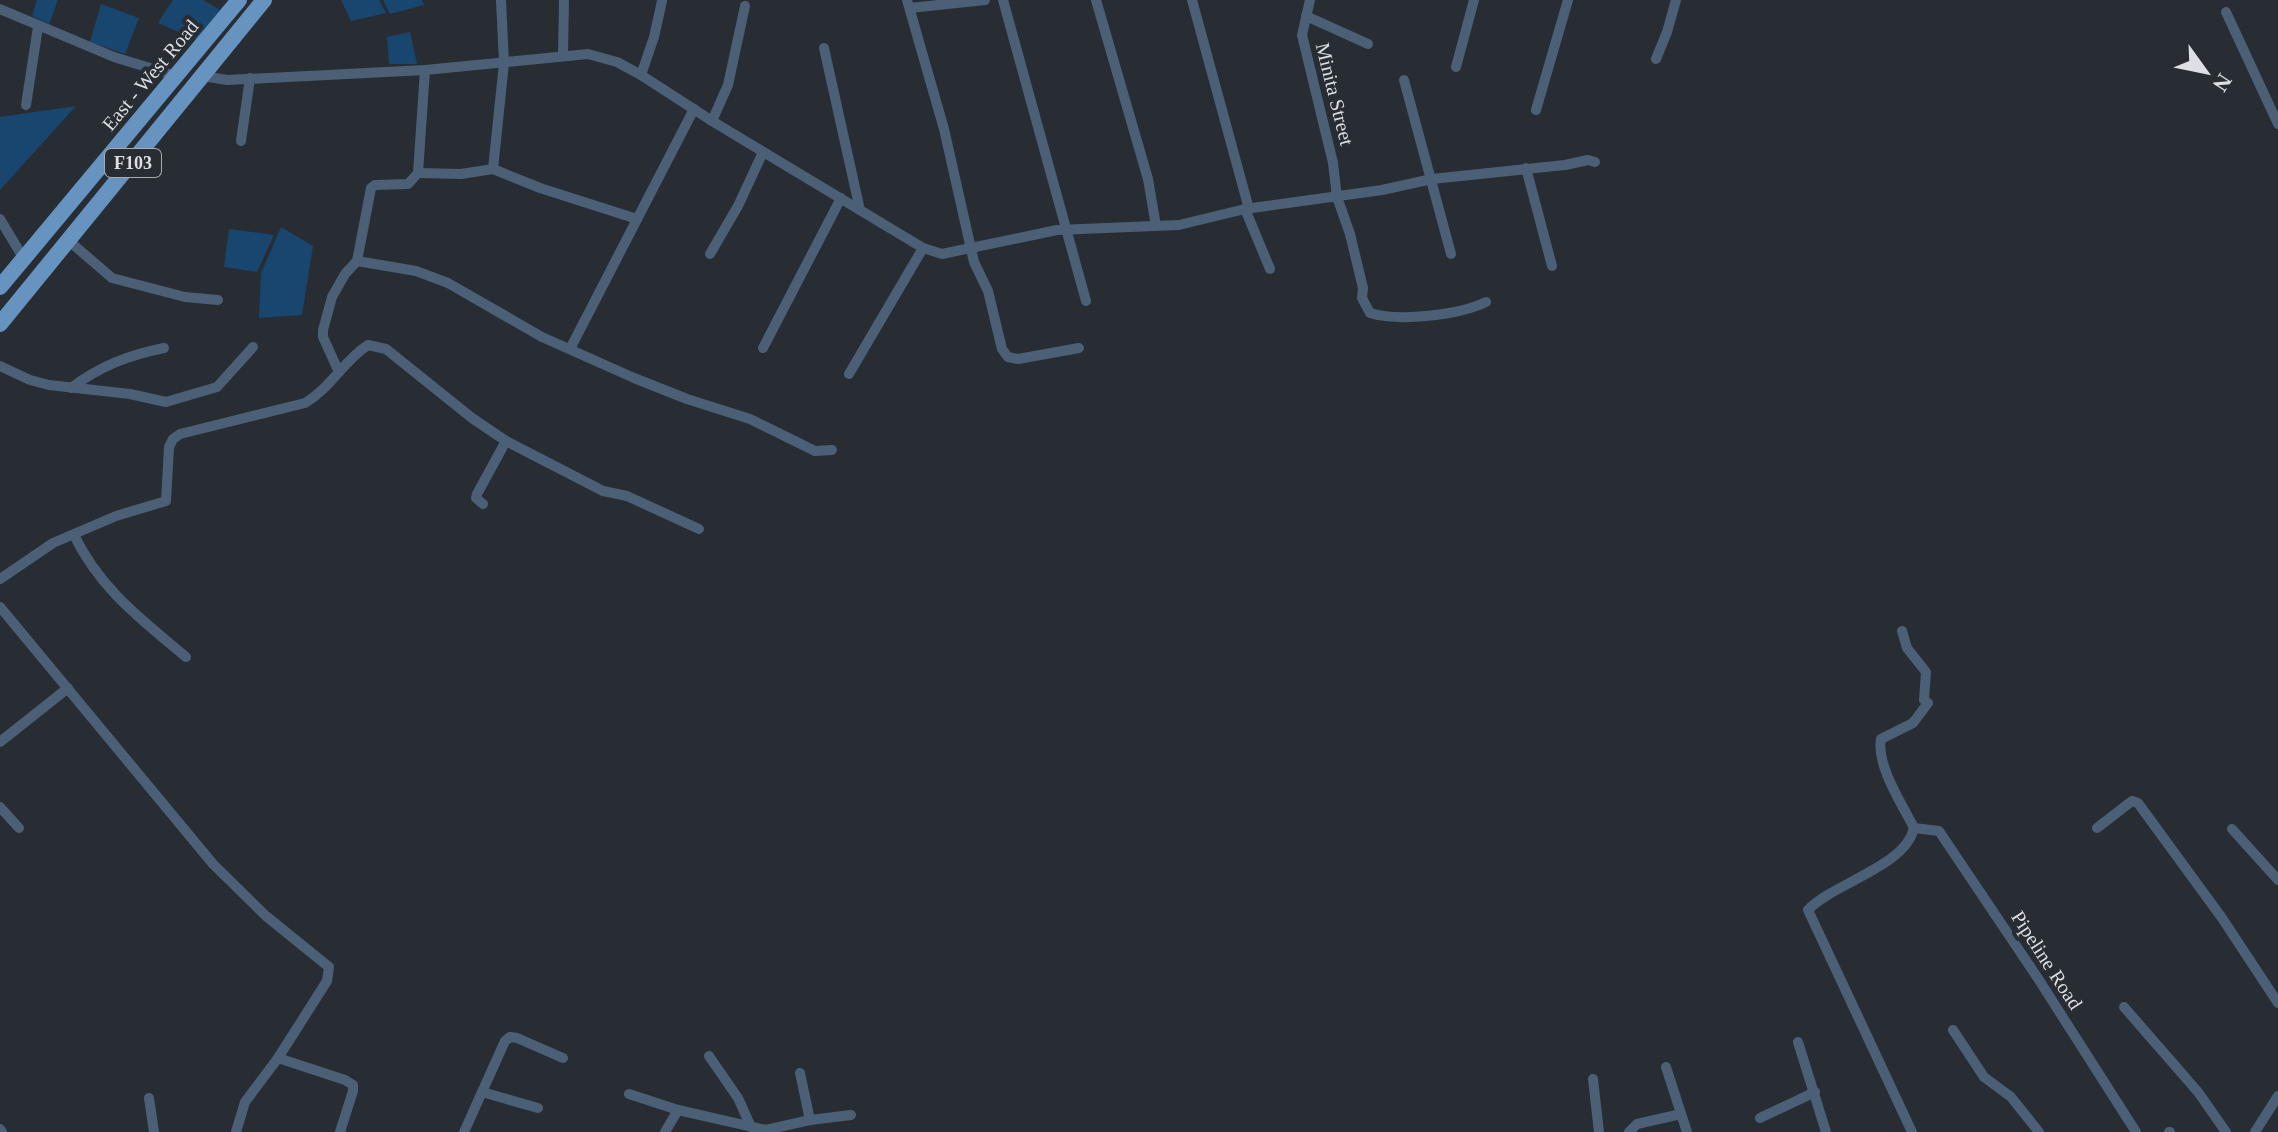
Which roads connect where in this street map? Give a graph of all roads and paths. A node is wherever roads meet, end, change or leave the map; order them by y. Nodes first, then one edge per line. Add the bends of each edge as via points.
1 (239, 0) edge
2 (264, 0) edge
3 (501, 0) edge
4 (564, 0) edge
5 (985, 0) edge
6 (1003, 0) edge
7 (1096, 0) edge
8 (1192, 0) edge
9 (1310, 0) edge
10 (1474, 0) edge
11 (1568, 0) edge
12 (1676, 0) edge
13 (662, 1) edge
14 (909, 4) edge
15 (745, 6) dead end
16 (0, 9) edge
17 (2226, 12) dead end
18 (1306, 16) junction
19 (38, 27) junction
20 (1368, 44) dead end
21 (824, 48) dead end
22 (563, 55) junction
23 (1656, 59) dead end
24 (504, 63) junction
25 (1456, 67) dead end
26 (425, 70) junction
27 (641, 75) junction
28 (176, 76) junction
29 (203, 76) junction
30 (250, 78) junction
31 (1404, 80) dead end
32 (26, 105) dead end
33 (694, 109) junction
34 (1536, 110) dead end
35 (712, 121) junction
36 (2278, 124) edge
37 (241, 141) dead end
38 (763, 152) junction
39 (1595, 162) dead end
40 (1526, 168) junction
41 (493, 169) junction
42 (418, 173) junction
43 (1432, 179) junction
44 (1337, 197) junction
45 (841, 198) junction
46 (1247, 209) junction
47 (860, 210) junction
48 (0, 219) edge
49 (637, 219) junction
50 (1156, 226) junction
51 (1067, 230) junction
52 (69, 241) junction
53 (923, 248) junction
54 (970, 249) junction
55 (710, 254) dead end
56 (1451, 254) dead end
57 (24, 259) junction
58 (357, 261) junction
59 (1552, 266) dead end
60 (1270, 269) dead end
61 (0, 287) edge
62 (218, 300) dead end
63 (1086, 301) dead end
64 (1486, 302) dead end
65 (0, 324) edge
66 (253, 347) dead end
67 (164, 348) dead end
68 (763, 348) dead end
69 (1079, 348) dead end
70 (570, 349) junction
71 (0, 366) edge
72 (338, 370) junction
73 (849, 374) dead end
74 (71, 388) junction
75 (506, 441) junction
76 (832, 450) dead end
77 (483, 504) dead end
78 (699, 529) dead end
79 (74, 535) junction
80 (0, 578) edge
81 (0, 607) edge
82 (1902, 631) dead end
83 (186, 657) dead end
84 (68, 688) junction
85 (0, 742) edge
86 (0, 807) edge
87 (19, 828) dead end
88 (1914, 828) junction
89 (2097, 828) dead end
90 (2232, 829) dead end
91 (2278, 880) edge
92 (2278, 1003) edge
93 (2124, 1007) dead end
94 (1953, 1030) dead end
95 (1798, 1042) dead end
96 (709, 1056) dead end
97 (278, 1058) junction
98 (563, 1058) dead end
99 (1666, 1067) dead end
100 (800, 1073) dead end
101 (1593, 1079) dead end
102 (482, 1092) junction
103 (1815, 1092) junction
104 (629, 1094) dead end
105 (2278, 1096) edge
106 (149, 1098) dead end
107 (538, 1108) dead end
108 (678, 1110) junction
109 (1681, 1114) junction
110 (851, 1115) dead end
111 (1760, 1118) dead end
112 (810, 1120) junction
113 (751, 1127) junction
114 (766, 1131) edge
115 (154, 1132) edge
116 (236, 1132) edge
117 (340, 1132) edge
118 (464, 1132) edge
119 (665, 1132) edge
120 (1599, 1132) edge
121 (1629, 1132) edge
122 (1687, 1132) edge
123 (1826, 1132) edge
124 (1912, 1132) edge
125 (2039, 1132) edge
126 (2136, 1132) edge
127 (2226, 1132) edge
128 (2255, 1132) edge

1 - 28 main road, East - West Road / F103
2 - 29 main road, East - West Road / F103
3 - 24 street
4 - 22 street
5 - 14 street
6 - 51 street
7 - 50 street via 1148,179
8 - 46 street
9 - 18 street, Minita Street
10 - 25 street
11 - 34 street
12 - 23 street
13 - 27 street
14 - 54 street
15 - 35 street via 728,85
16 - 19 street
17 - 36 street
18 - 20 street
18 - 44 street, Minita Street via 1302,35
19 - 28 street
19 - 32 street
21 - 47 street
22 - 24 street
22 - 27 street via 588,54
24 - 26 street
24 - 41 street
26 - 30 street
26 - 42 street
27 - 33 street
28 - 57 main road, East - West Road / F103
29 - 30 street
29 - 52 main road, East - West Road / F103
30 - 37 street
31 - 43 street
33 - 35 street
33 - 49 street
35 - 38 street
38 - 45 street
38 - 55 street
39 - 40 street
40 - 43 street
40 - 59 street
41 - 42 street
41 - 49 street
42 - 58 street via 408,184 371,188
43 - 44 street
43 - 56 street
44 - 46 street
44 - 64 street, Minita Street via 1370,313 1385,318 1454,312
45 - 47 street
45 - 68 street
46 - 50 street
46 - 60 street
47 - 53 street
48 - 57 street
49 - 70 street
50 - 51 street
51 - 54 street
51 - 63 street
52 - 62 street via 112,278
52 - 65 main road, East - West Road / F103
53 - 54 street via 942,254
53 - 73 street
54 - 69 street via 1008,357
57 - 61 main road, East - West Road / F103
58 - 70 street via 416,271 448,283
58 - 72 street via 332,297 323,330
66 - 74 street via 217,387 166,402
67 - 74 street via 116,361
70 - 76 street via 687,399 750,419 815,451
71 - 74 street via 30,380
72 - 75 street via 368,345 386,349
72 - 79 street via 320,395 305,403 180,434 169,447 166,501
75 - 77 street via 477,494
75 - 78 street via 603,491 627,496
79 - 80 street
79 - 83 street via 105,586
81 - 84 street
82 - 88 street via 1907,648 1926,672 1928,703 1913,723 1881,739 1879,749 1881,764
84 - 85 street
84 - 97 street via 213,864 329,967 327,981
86 - 87 street
88 - 124 street via 1895,855 1808,910
88 - 126 street, Pipeline Road via 1939,831
89 - 92 street via 2132,801 2138,803
90 - 91 street
93 - 127 street
94 - 125 street via 1984,1077 2011,1097
95 - 103 street
96 - 113 street
97 - 116 street via 245,1102
97 - 117 street via 353,1085
98 - 102 street via 510,1037 497,1053
99 - 109 street
100 - 112 street
101 - 120 street
102 - 107 street
102 - 118 street
103 - 111 street
103 - 123 street
104 - 108 street
105 - 128 street
106 - 115 street
108 - 113 street
108 - 119 street
109 - 121 street via 1637,1124
109 - 122 street
110 - 112 street
112 - 114 street
113 - 114 street

